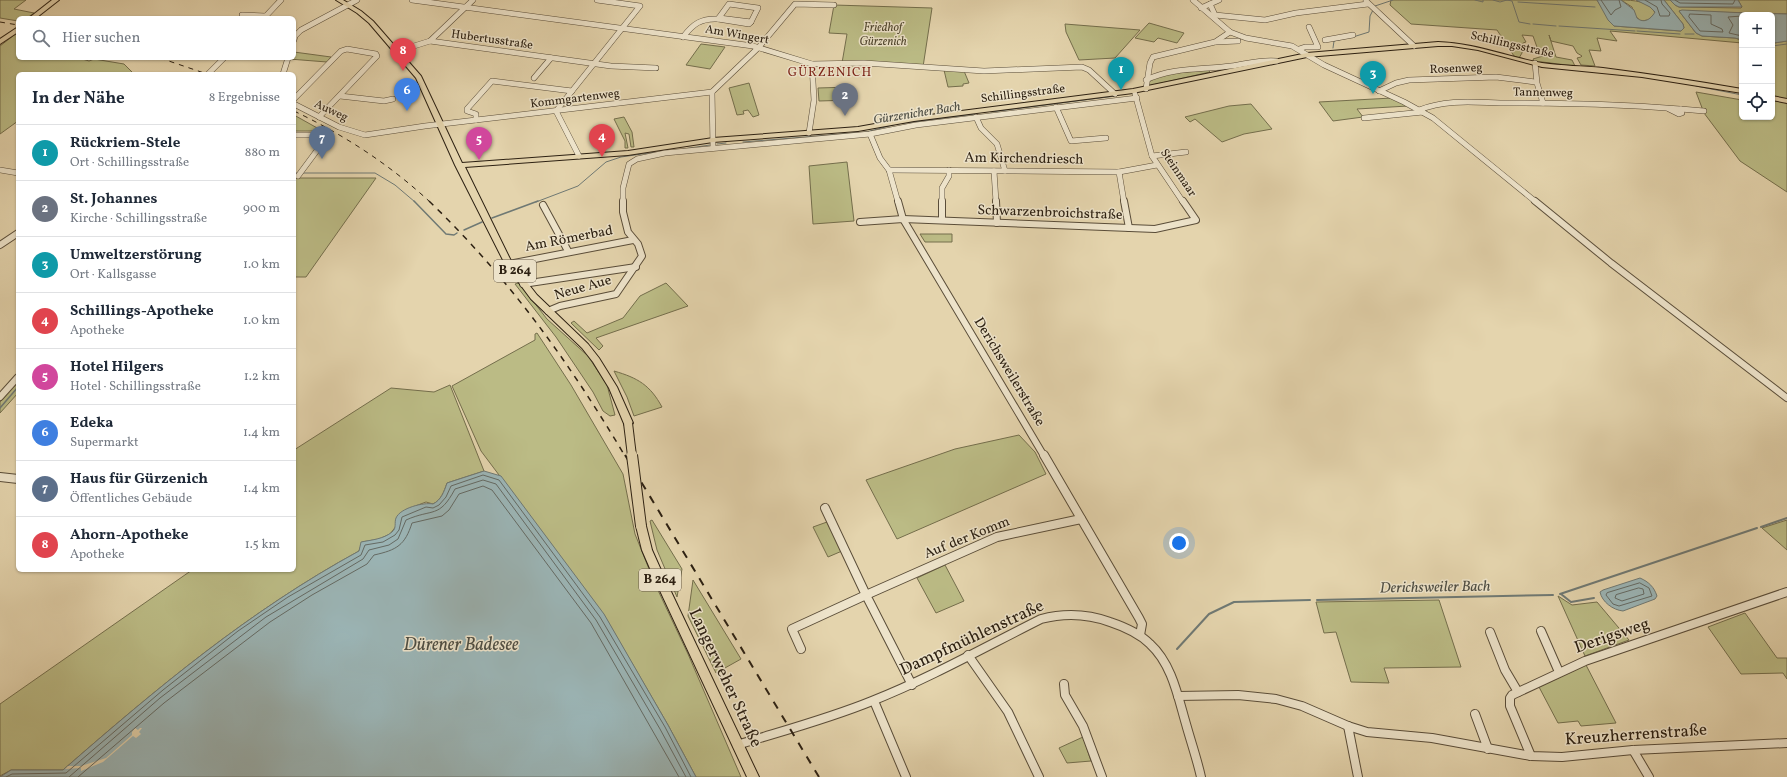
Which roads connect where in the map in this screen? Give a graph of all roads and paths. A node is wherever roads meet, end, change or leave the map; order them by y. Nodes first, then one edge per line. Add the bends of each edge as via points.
1 (56, 0) edge
2 (281, 0) edge
3 (339, 0) edge
4 (357, 0) edge
5 (412, 0) edge
6 (473, 0) edge
7 (597, 0) edge
8 (1193, 0) edge
9 (1219, 0) edge
10 (1210, 4) junction
11 (347, 5) junction
12 (834, 5) dead end
13 (1370, 5) edge
14 (465, 8) junction
15 (1201, 8) junction
16 (242, 15) dead end
17 (35, 16) edge
18 (254, 16) edge
19 (266, 16) edge
20 (718, 18) junction
21 (1309, 27) dead end
22 (622, 28) junction
23 (16, 30) edge
24 (1230, 32) junction
25 (1353, 35) dead end
26 (683, 36) junction
27 (296, 37) edge
28 (1315, 40) junction
29 (1325, 40) junction
30 (430, 41) junction
31 (1238, 41) dead end
32 (0, 42) edge
33 (1215, 42) junction
34 (1414, 46) junction
35 (759, 47) junction
36 (1319, 47) junction
37 (1299, 50) junction
38 (398, 51) junction
39 (1307, 55) junction
40 (551, 58) junction
41 (222, 60) edge
42 (287, 60) edge
43 (1277, 61) junction
44 (1535, 63) junction
45 (593, 64) junction
46 (812, 64) junction
47 (656, 68) dead end
48 (1214, 71) junction
49 (210, 72) edge
50 (283, 72) edge
51 (534, 78) dead end
52 (1146, 80) junction
53 (1535, 82) junction
54 (1146, 89) junction
55 (572, 91) junction
56 (1379, 91) junction
57 (712, 92) junction
58 (1739, 92) edge
59 (1115, 94) junction
60 (1135, 94) junction
61 (340, 96) junction
62 (296, 97) edge
63 (1775, 99) edge
64 (393, 100) dead end
65 (1787, 101) edge
66 (1543, 103) junction
67 (296, 105) edge
68 (1056, 107) junction
69 (556, 111) junction
70 (1421, 111) junction
71 (1704, 111) dead end
72 (319, 117) junction
73 (976, 117) junction
74 (1364, 118) dead end
75 (476, 120) junction
76 (440, 124) junction
77 (809, 133) junction
78 (870, 134) junction
79 (296, 135) edge
80 (361, 135) joint
81 (1106, 138) dead end
82 (713, 144) junction
83 (1186, 152) dead end
84 (579, 156) junction
85 (1152, 156) junction
86 (637, 159) joint
87 (459, 165) junction
88 (1157, 165) junction
89 (0, 170) edge
90 (889, 170) junction
91 (948, 170) junction
92 (994, 171) junction
93 (1005, 171) junction
94 (1119, 172) junction
95 (16, 173) edge
96 (300, 174) dead end
97 (542, 205) dead end
98 (903, 219) junction
99 (942, 220) junction
100 (1196, 220) joint
101 (860, 222) dead end
102 (997, 222) junction
103 (1129, 228) junction
104 (16, 234) edge
105 (633, 240) junction
106 (0, 245) edge
107 (568, 252) junction
108 (509, 264) junction
109 (636, 267) junction
110 (523, 284) junction
111 (548, 311) junction
112 (16, 379) edge
113 (0, 397) edge
114 (1787, 398) edge
115 (0, 477) edge
116 (16, 478) edge
117 (825, 508) dead end
118 (1081, 519) junction
119 (1787, 592) edge
120 (866, 595) junction
121 (1541, 631) dead end
122 (1490, 632) dead end
123 (1136, 633) junction
124 (801, 649) dead end
125 (968, 655) junction
126 (1559, 672) junction
127 (1064, 684) dead end
128 (912, 685) junction
129 (1518, 692) junction
130 (1178, 696) junction
131 (874, 701) junction
132 (1475, 714) dead end
133 (1348, 726) junction
134 (1787, 743) edge
135 (737, 745) junction
136 (1488, 749) junction
137 (1633, 750) junction
138 (1531, 756) junction
139 (752, 777) edge
140 (906, 777) edge
141 (1039, 777) edge
142 (1102, 777) edge
143 (1201, 777) edge
144 (1358, 777) edge
145 (1649, 777) edge

1 - 17 main road
2 - 19 street
3 - 11 main road, B 264
4 - 11 street
5 - 14 street, Am Wingert
6 - 14 street
7 - 22 street via 639,6
8 - 15 street
9 - 10 street
10 - 13 street via 1215,15 1265,20 1296,13
10 - 15 street
11 - 27 street via 301,30
11 - 38 main road, B 264 via 366,18
12 - 35 street via 795,4
13 - 34 street
14 - 22 street, Am Wingert
14 - 30 street
15 - 24 street
16 - 18 street
20 - 20 street via 749,24 758,8 728,5
20 - 26 street via 693,23
21 - 28 street
22 - 26 street, Am Wingert
22 - 45 street
23 - 32 main road
24 - 33 street
24 - 37 street via 1250,39 1287,44
25 - 29 street
26 - 35 street, Am Wingert
28 - 29 street
28 - 36 street
29 - 36 street
30 - 38 street
30 - 40 street, Hubertusstraße
31 - 33 street
33 - 52 street via 1153,57
34 - 39 main road, Schillingsstraße
34 - 44 main road, Schillingsstraße via 1464,45
35 - 46 street, Am Wingert via 802,63
35 - 57 street
36 - 37 street via 1305,47
37 - 39 street
38 - 76 main road, B 264 via 419,77
39 - 43 main road, Schillingsstraße
39 - 56 street
40 - 45 street, Hubertusstraße
40 - 51 street, Hubertusstraße
41 - 49 street
42 - 50 street
43 - 48 main road, Schillingsstraße
43 - 48 street, Schillingsstraße via 1270,60
44 - 53 street
44 - 58 main road, Schillingsstraße via 1618,72
45 - 47 street, Hubertusstraße
45 - 55 street
46 - 59 street, Am Wingert via 864,63 984,70 1082,67 1089,70
46 - 77 street via 814,100
48 - 52 street, Schillingsstraße via 1181,69
48 - 54 main road, Schillingsstraße
52 - 54 street
53 - 56 street, Rosenweg via 1496,77 1409,80
53 - 66 street
54 - 60 main road, Schillingsstraße
55 - 69 street
55 - 75 street via 492,81 467,109 476,114
56 - 70 street
57 - 69 street, Kommgartenweg
57 - 82 street
59 - 60 main road, Schillingsstraße
59 - 77 main road, Schillingsstraße via 914,119 858,130
60 - 68 street, Schillingsstraße
60 - 85 street, Steinmaar
61 - 62 street via 377,56 376,54 347,49 341,51
61 - 64 street
61 - 72 street
63 - 65 main road
66 - 70 street, Tannenweg via 1437,104
66 - 71 street, Tannenweg via 1667,108 1679,114 1682,114 1682,109
67 - 72 street, Auweg
68 - 73 street, Schillingsstraße
68 - 81 street via 1071,141
69 - 75 street, Kommgartenweg
69 - 84 street
70 - 74 street, Tannenweg
70 - 114 street via 1611,263
72 - 80 street, Auweg
73 - 78 street, Schillingsstraße via 894,128
73 - 93 street via 981,128 997,144
75 - 76 street, Kommgartenweg
76 - 80 street, Kommgartenweg
76 - 87 main road, B 264
77 - 82 main road, Schillingsstraße
78 - 82 street, Schillingsstraße
78 - 90 street, Derichsweilerstraße via 880,158
79 - 96 street via 327,137
82 - 84 main road, Schillingsstraße
82 - 86 street, Schillingsstraße
83 - 85 street
84 - 87 main road, Schillingsstraße
85 - 88 street, Steinmaar
86 - 105 street, Neue Aue via 629,164 623,188 624,218
87 - 108 main road, B 264
88 - 94 street, Am Kirchendriesch
88 - 100 street, Steinmaar
89 - 95 street
90 - 91 street, Am Kirchendriesch
90 - 98 street, Derichsweilerstraße
91 - 92 street, Am Kirchendriesch
91 - 99 street via 942,188
92 - 93 street, Am Kirchendriesch
92 - 102 street
93 - 94 street, Am Kirchendriesch
94 - 103 street
97 - 107 street
98 - 99 street, Schwarzenbroichstraße
98 - 101 street, Schwarzenbroichstraße
98 - 118 street, Derichsweilerstraße
99 - 102 street, Schwarzenbroichstraße
100 - 103 street, Schwarzenbroichstraße via 1160,229
102 - 103 street, Schwarzenbroichstraße
104 - 106 street
105 - 107 street, Am Römerbad
105 - 109 street, Neue Aue via 638,244 642,256
107 - 108 street, Am Römerbad
108 - 110 main road, B 264
109 - 110 street
109 - 111 street, Neue Aue via 616,294
110 - 111 main road, B 264
111 - 135 main road, Langerweher Straße / B 264, bridge via 585,346 616,392 628,423 641,526 647,550
112 - 113 street
115 - 116 street
117 - 120 street
118 - 120 street, Auf der Komm via 997,537
118 - 123 street, Derichsweilerstraße via 1142,624
119 - 126 street, Derigsweg
120 - 124 street, Auf der Komm via 792,629
120 - 128 street
121 - 126 street
122 - 129 street via 1505,670
123 - 125 street, Dampfmühlenstraße via 1099,618 1051,616
123 - 130 street, Dampfmühlenstraße via 1150,643 1165,662
125 - 128 street, Dampfmühlenstraße
125 - 141 street via 1008,712
126 - 129 street, Derigsweg
127 - 142 street via 1065,695 1083,726
128 - 131 street, Dampfmühlenstraße
129 - 138 street via 1510,698 1510,706
130 - 133 street, Kreuzherrenstraße via 1238,695 1276,699 1302,706
130 - 143 street, Dampfmühlenstraße
131 - 135 street, Dampfmühlenstraße
131 - 140 street
132 - 136 street
133 - 136 street, Kreuzherrenstraße via 1368,732 1432,738
133 - 144 street
134 - 137 street, Kreuzherrenstraße
135 - 139 main road, Langerweher Straße / B 264
136 - 138 street, Kreuzherrenstraße
137 - 138 street, Kreuzherrenstraße via 1562,757
137 - 145 street

